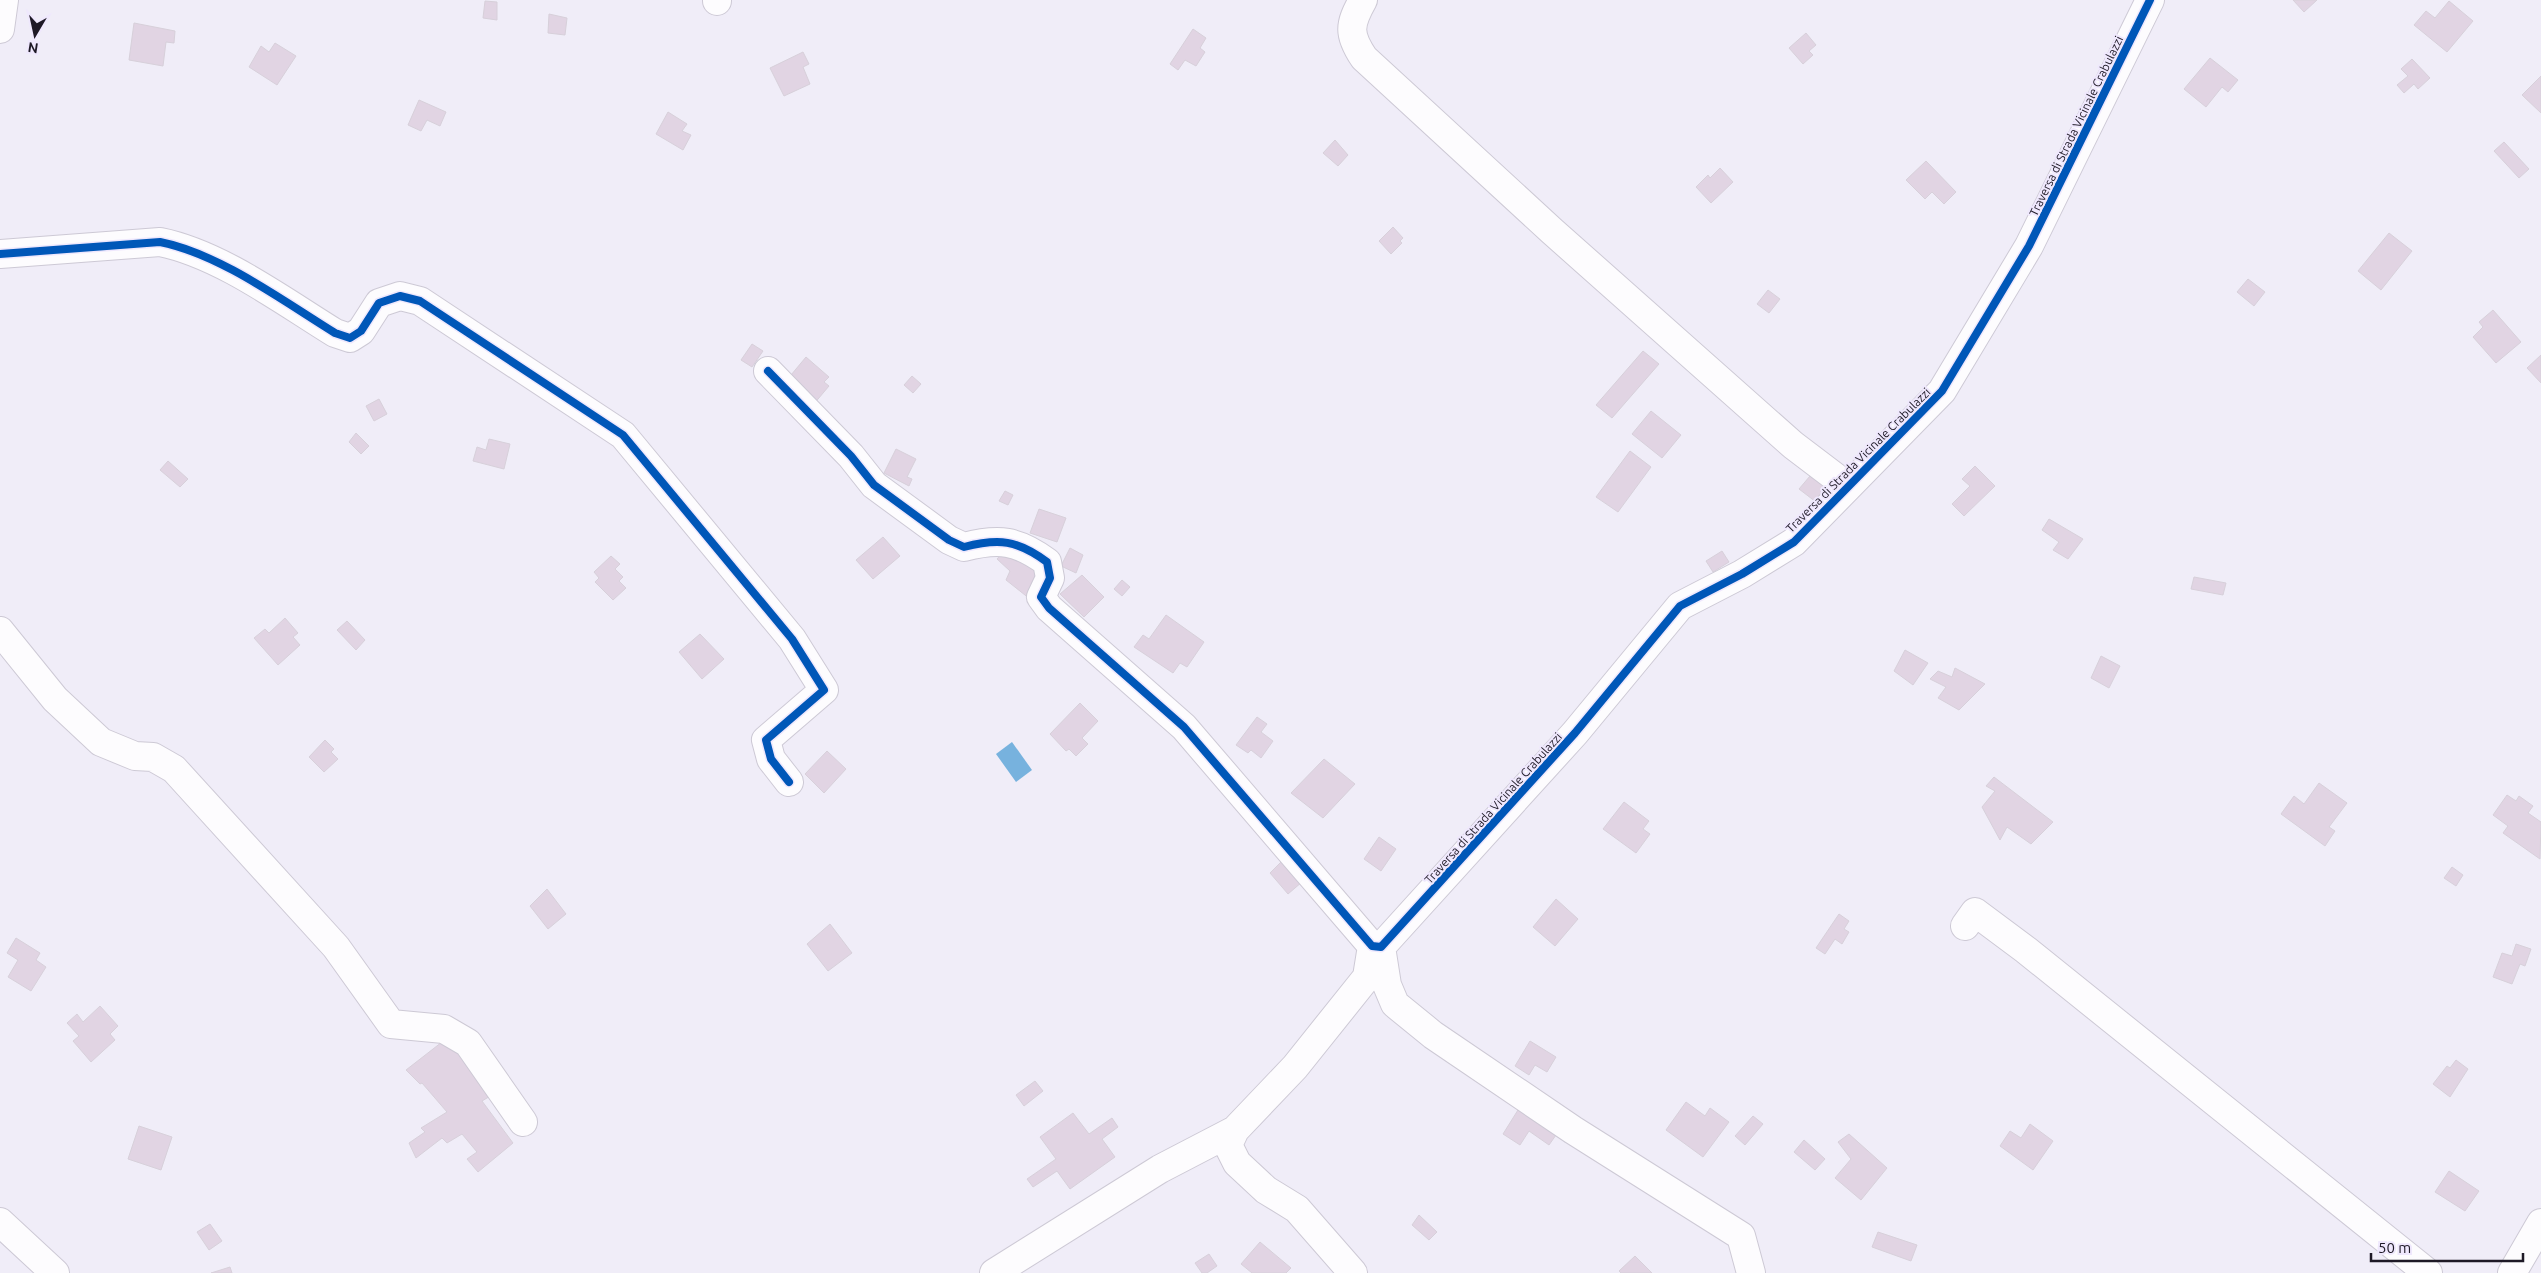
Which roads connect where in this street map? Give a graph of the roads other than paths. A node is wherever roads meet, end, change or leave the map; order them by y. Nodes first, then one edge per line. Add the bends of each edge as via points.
1 (4, 0) edge
2 (1363, 0) edge
3 (2150, 0) edge
4 (0, 29) edge
5 (0, 254) edge
6 (768, 371) dead end
7 (1847, 486) junction
8 (0, 631) edge
9 (789, 782) dead end
10 (1965, 926) dead end
11 (1377, 946) junction
12 (523, 1122) dead end
13 (1235, 1130) junction
14 (0, 1222) edge
15 (2541, 1223) edge
16 (55, 1273) edge
17 (994, 1273) edge
18 (1353, 1273) edge
19 (1751, 1273) edge
20 (2428, 1273) edge
21 (2512, 1273) edge

1 - 4 street
2 - 7 street via 1353,18 1353,42 1364,58 1785,439
3 - 7 street, Traversa di Strada Vicinale Crabulazzi via 2029,246 1942,391
5 - 9 street via 160,242 179,246 218,263 335,333 350,338 361,332 379,303 400,296 420,301 623,435 792,639 824,690 766,740 771,759
6 - 11 street via 851,456 874,485 949,540 964,547 988,541 1018,543 1047,562 1050,578 1042,597 1049,608 1184,727
7 - 11 street, Traversa di Strada Vicinale Crabulazzi via 1794,542 1680,606 1575,733
8 - 12 street via 56,699 101,742 135,756 153,757 174,769 336,947 391,1024 444,1029 468,1043
10 - 20 street via 1974,912 2026,950
11 - 13 street via 1366,977 1295,1067
11 - 19 street via 1395,1004 1433,1035 1564,1125 1741,1236
13 - 17 street via 1160,1169
13 - 18 street via 1228,1145 1237,1163 1266,1190 1297,1209
14 - 16 street
15 - 21 street

